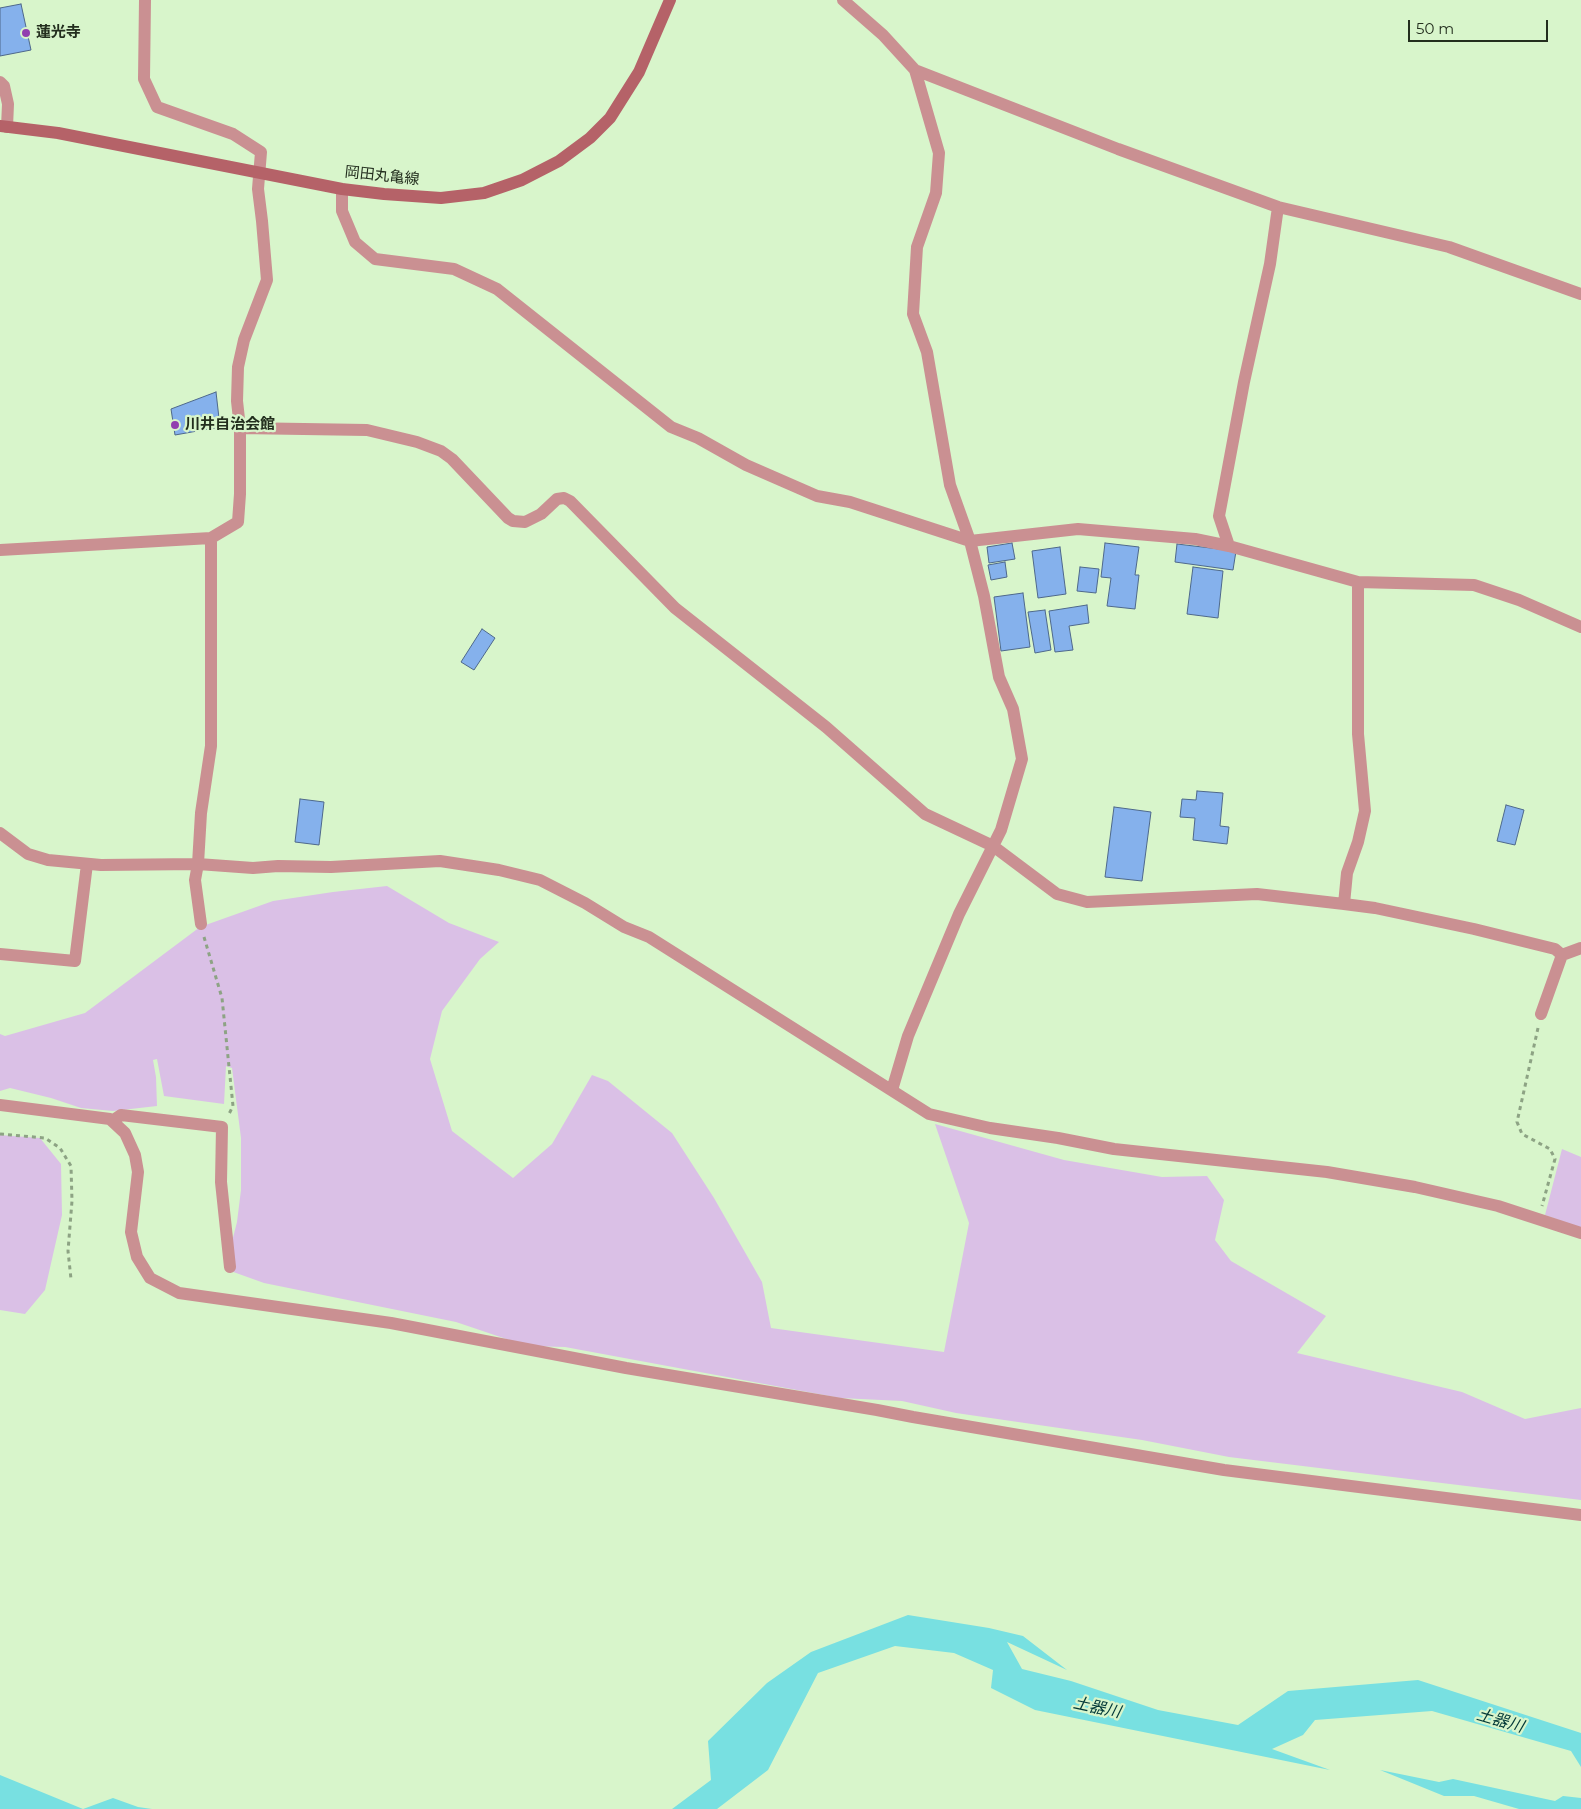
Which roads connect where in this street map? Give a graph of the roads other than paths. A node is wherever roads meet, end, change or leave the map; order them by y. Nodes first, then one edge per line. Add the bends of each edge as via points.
1 (145, 0) edge
2 (670, 0) edge
3 (843, 0) edge
4 (916, 70) junction
5 (0, 82) edge
6 (3, 126) edge
7 (260, 174) junction
8 (342, 189) junction
9 (1278, 207) junction
10 (1581, 294) edge
11 (240, 428) junction
12 (211, 538) junction
13 (970, 541) junction
14 (1229, 546) junction
15 (0, 550) edge
16 (1358, 582) junction
17 (1581, 626) edge
18 (0, 834) edge
19 (993, 846) junction
20 (87, 864) junction
21 (198, 864) junction
22 (1344, 904) junction
23 (201, 924) road end
24 (1581, 948) edge
25 (0, 954) edge
26 (1562, 955) junction
27 (1541, 1014) road end
28 (892, 1090) junction
29 (0, 1105) edge
30 (112, 1121) junction
31 (1581, 1233) edge
32 (230, 1267) dead end
33 (1581, 1515) edge

1 - 7 street via 144,79 157,107 233,134 261,152
2 - 8 main road, 岡田丸亀線 via 639,72 610,118 559,161 522,180 484,193 442,198
3 - 4 street via 883,34
4 - 9 street
4 - 13 street via 939,153 936,193 917,247 913,314 927,352 950,485
5 - 6 street via 8,104
6 - 7 main road, 岡田丸亀線 via 58,133
7 - 8 main road, 岡田丸亀線
7 - 11 street via 258,189 267,280 244,340 238,367
8 - 13 street via 342,211 355,242 375,259 454,269 497,289 671,427 817,496 850,502
9 - 10 street via 1449,247
9 - 14 street via 1270,264 1219,516
11 - 12 street via 238,522
11 - 19 street via 367,430 417,442 452,459 512,521 525,522 541,514 557,499 570,501 675,608 826,727 925,814
12 - 15 street
12 - 21 street via 211,746 201,813
13 - 14 street via 1078,530 1194,539
13 - 19 street via 999,677 1013,710 1022,758 1001,830
14 - 16 street
16 - 17 street via 1474,585
16 - 22 street via 1358,734 1365,811 1347,873
18 - 20 street via 28,854 48,860
19 - 22 street via 1058,894 1087,902 1257,894
19 - 28 street via 959,914 908,1036
20 - 21 street
20 - 25 street via 75,962
21 - 23 street via 195,880
21 - 28 street via 253,868 440,861 540,880 624,927 649,937
22 - 26 street via 1474,929 1556,949
24 - 26 street
26 - 27 street
28 - 31 street via 930,1114 990,1128 1114,1149 1336,1174 1415,1187 1498,1206
29 - 30 street via 110,1118
30 - 32 street via 121,1116 222,1127 221,1182
30 - 33 street via 125,1133 135,1155 138,1172 130,1232 136,1257 150,1278 179,1293 391,1323 626,1368 1224,1470

